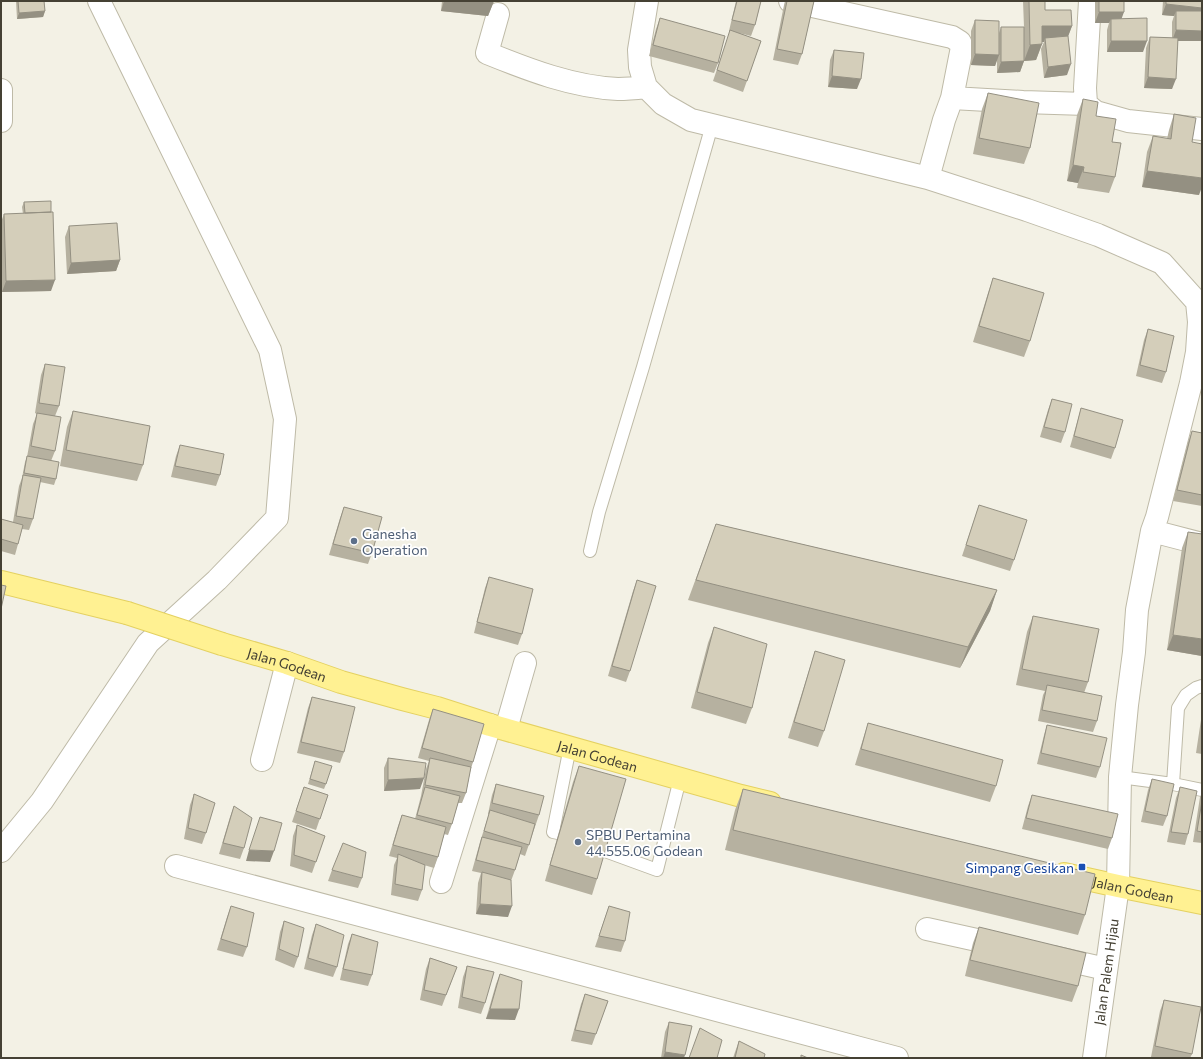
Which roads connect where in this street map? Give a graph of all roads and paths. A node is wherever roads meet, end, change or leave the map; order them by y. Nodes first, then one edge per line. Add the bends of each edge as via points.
1 (99, 1) edge
2 (647, 1) edge
3 (790, 1) edge
4 (1090, 1) edge
5 (498, 14) dead end
6 (646, 87) junction
7 (1, 90) edge
8 (952, 98) junction
9 (1086, 104) junction
10 (1, 120) edge
11 (712, 125) junction
12 (1202, 129) edge
13 (928, 178) junction
14 (1199, 293) edge
15 (1152, 531) junction
16 (1202, 544) edge
17 (590, 551) dead end
18 (1, 582) edge
19 (525, 663) dead end
20 (287, 664) junction
21 (1202, 686) edge
22 (498, 727) junction
23 (570, 747) junction
24 (262, 760) dead end
25 (1120, 777) junction
26 (680, 779) junction
27 (1173, 784) junction
28 (1202, 790) edge
29 (788, 807) edge
30 (558, 833) edge
31 (1, 851) edge
32 (605, 851) edge
33 (176, 866) dead end
34 (1048, 870) edge
35 (441, 882) dead end
36 (1118, 886) junction
37 (1202, 904) edge
38 (927, 929) dead end
39 (1106, 968) junction
40 (896, 1058) edge
41 (1094, 1058) edge

1 - 31 street via 270,350 285,419 277,518 217,580 148,643 42,801
2 - 6 street via 639,50 640,68
3 - 8 street via 952,37 960,42 962,47
4 - 9 street
5 - 6 street via 487,53 522,68 593,86 619,89
6 - 11 street via 663,104 691,120
7 - 10 street
8 - 9 street
8 - 13 street
9 - 12 street via 1096,112 1128,121
11 - 13 street
11 - 17 lane via 599,512
13 - 14 street via 1098,235 1162,263
14 - 15 street, Jalan Palem Hijau via 1197,352 1191,383
15 - 16 street
15 - 25 street, Jalan Palem Hijau via 1137,610
18 - 20 main road, Jalan Godean, bridge via 127,613
19 - 22 street
20 - 22 main road, Jalan Godean
20 - 24 street
21 - 27 lane via 1186,695 1178,708
22 - 23 main road, Jalan Godean
22 - 35 street
23 - 26 main road, Jalan Godean
23 - 30 lane via 554,832
25 - 27 lane
25 - 36 street, Jalan Palem Hijau
26 - 29 main road, Jalan Godean
26 - 32 lane via 657,870
27 - 28 lane
33 - 40 street
34 - 36 main road, Jalan Godean
36 - 37 main road, Jalan Godean
36 - 39 street, Jalan Palem Hijau
38 - 39 street
39 - 41 street, Jalan Palem Hijau

